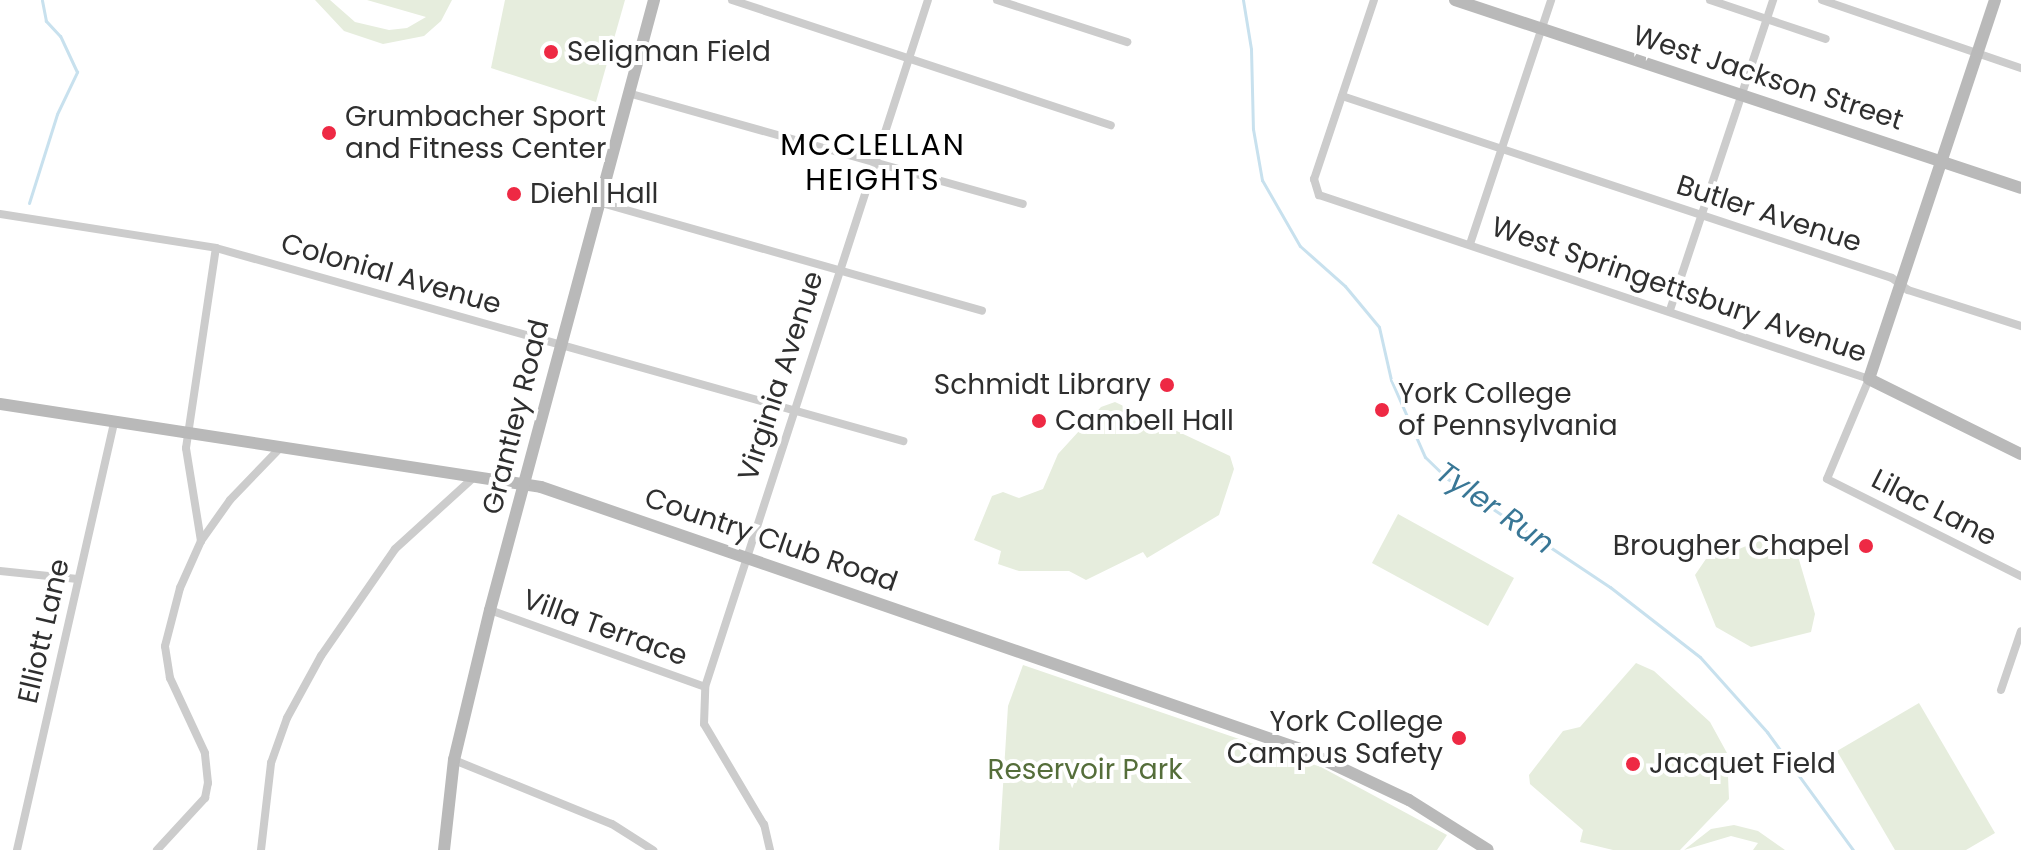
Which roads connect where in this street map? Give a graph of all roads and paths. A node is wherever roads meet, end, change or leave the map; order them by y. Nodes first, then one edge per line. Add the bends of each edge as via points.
1 (654, 0) edge
2 (732, 0) edge
3 (928, 0) edge
4 (997, 0) edge
5 (1374, 0) edge
6 (1455, 0) edge
7 (1551, 0) edge
8 (1710, 0) edge
9 (1773, 0) edge
10 (1822, 0) edge
11 (1995, 0) edge
12 (1766, 20) junction
13 (1541, 29) junction
14 (1826, 39) dead end
15 (1127, 42) dead end
16 (1978, 51) junction
17 (908, 58) junction
18 (2021, 68) edge
19 (628, 93) junction
20 (1741, 94) junction
21 (1342, 96) junction
22 (1111, 125) dead end
23 (1501, 149) junction
24 (1942, 160) junction
25 (874, 163) junction
26 (2021, 188) edge
27 (598, 202) junction
28 (1023, 204) dead end
29 (0, 214) edge
30 (1701, 215) junction
31 (1470, 244) junction
32 (216, 248) junction
33 (839, 270) junction
34 (1900, 285) junction
35 (1670, 310) junction
36 (982, 311) dead end
37 (2021, 326) edge
38 (559, 344) junction
39 (1869, 379) junction
40 (0, 404) edge
41 (792, 408) junction
42 (114, 422) junction
43 (187, 433) junction
44 (903, 441) dead end
45 (281, 447) junction
46 (2021, 454) edge
47 (474, 477) junction
48 (522, 484) junction
49 (201, 541) junction
50 (744, 556) junction
51 (0, 571) edge
52 (2021, 576) edge
53 (78, 579) junction
54 (490, 610) junction
55 (2021, 631) edge
56 (705, 687) junction
57 (2001, 690) dead end
58 (454, 760) junction
59 (17, 850) edge
60 (157, 850) edge
61 (261, 850) edge
62 (444, 850) edge
63 (653, 850) edge
64 (770, 850) edge
65 (1488, 850) edge

1 - 19 street, Grantley Road
2 - 17 street
3 - 17 street, Virginia Avenue
4 - 15 street
5 - 21 street
6 - 13 street, West Jackson Street
7 - 13 street
8 - 12 street
9 - 12 street
10 - 16 street
11 - 16 street
12 - 14 street
12 - 20 street
13 - 20 street, West Jackson Street
13 - 23 street
16 - 18 street
16 - 24 street
17 - 22 street
17 - 25 street, Virginia Avenue
19 - 25 street
19 - 27 street, Grantley Road
20 - 24 street, West Jackson Street
20 - 30 street
21 - 23 street, Butler Avenue
21 - 31 street, West Springettsbury Avenue via 1315,190
23 - 30 street, Butler Avenue
23 - 31 street
24 - 26 street, West Jackson Street
24 - 34 street
25 - 28 street
25 - 33 street, Virginia Avenue
27 - 33 street
27 - 38 street, Grantley Road
29 - 32 street, Colonial Avenue
30 - 34 street, Butler Avenue
30 - 35 street
31 - 35 street, West Springettsbury Avenue
32 - 38 street, Colonial Avenue
32 - 43 street
33 - 36 street
33 - 41 street, Virginia Avenue
34 - 37 street, Butler Avenue
34 - 39 street
35 - 39 street, West Springettsbury Avenue
38 - 41 street, Colonial Avenue
38 - 48 street, Grantley Road
39 - 46 street, West Springettsbury Avenue
39 - 52 street, Lilac Lane via 1827,479
40 - 42 street, Country Club Road
41 - 44 street, Colonial Avenue
41 - 50 street, Virginia Avenue
42 - 43 street, Country Club Road
42 - 53 street, Elliott Lane
43 - 45 street, Country Club Road
43 - 49 street
45 - 47 street, Country Club Road
45 - 49 street via 230,500
47 - 48 street, Country Club Road
47 - 61 street via 395,549 321,656 287,718 271,763
48 - 50 street, Country Club Road
48 - 54 street, Grantley Road
49 - 60 street via 180,588 165,646 170,678 205,753 208,783 205,798
50 - 56 street, Virginia Avenue
50 - 65 street, Country Club Road via 1303,750 1409,800
51 - 53 street
53 - 59 street, Elliott Lane
54 - 56 street, Villa Terrace
54 - 58 street, Grantley Road
55 - 57 street
56 - 64 street, Virginia Avenue via 704,724 764,825
58 - 62 street, Grantley Road
58 - 63 street via 612,824

